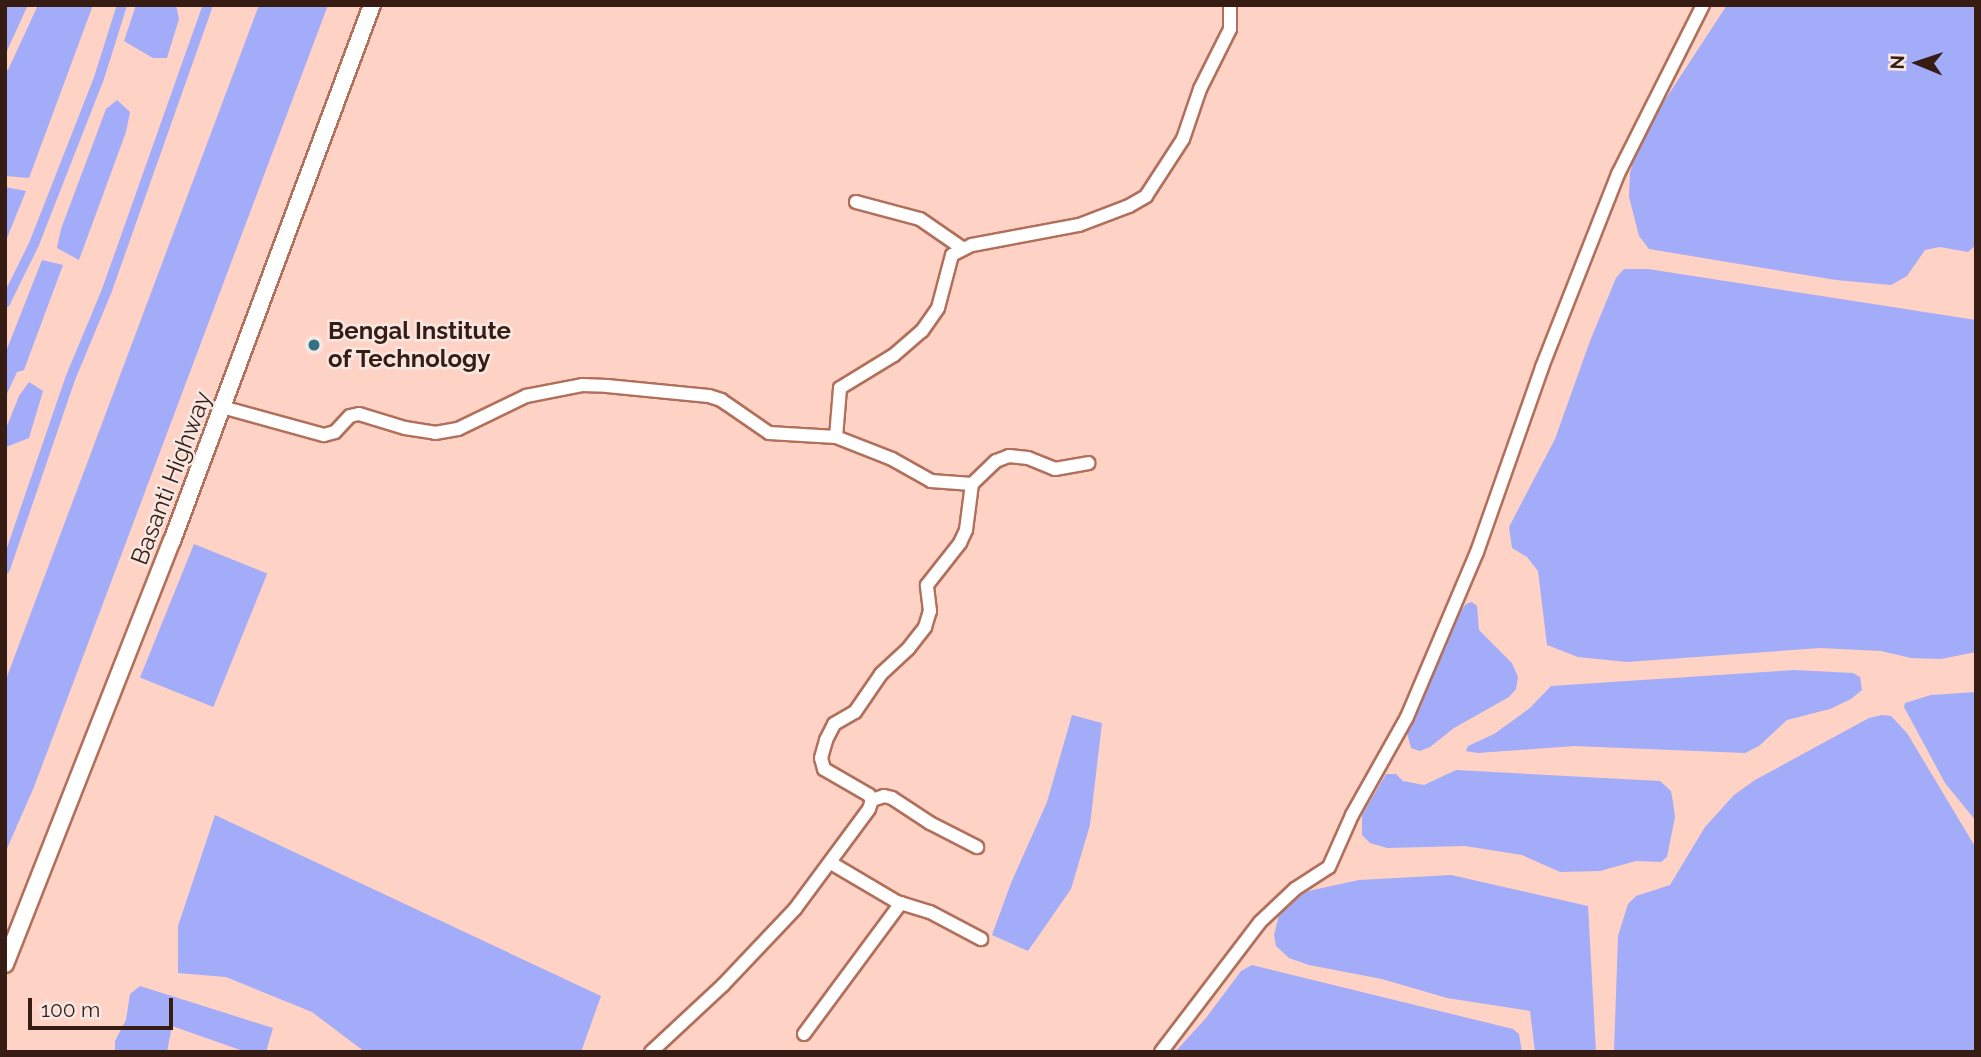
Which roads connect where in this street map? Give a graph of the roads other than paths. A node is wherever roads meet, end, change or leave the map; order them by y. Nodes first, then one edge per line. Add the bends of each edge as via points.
1 (372, 5) edge
2 (1230, 5) edge
3 (1703, 5) edge
4 (856, 202) dead end
5 (962, 248) junction
6 (222, 407) junction
7 (836, 437) junction
8 (1088, 463) dead end
9 (972, 484) junction
10 (872, 800) junction
11 (977, 846) dead end
12 (831, 863) junction
13 (901, 903) junction
14 (981, 939) dead end
15 (5, 964) edge
16 (804, 1034) dead end
17 (650, 1052) edge
18 (1161, 1052) edge

1 - 6 main road, Basanti Highway
2 - 5 street via 1230,29 1200,89 1184,139 1146,195 1079,225
3 - 18 street via 1618,174 1523,418 1477,552 1407,716 1329,867 1260,922
4 - 5 street via 920,219
5 - 7 street via 948,260 938,308 922,331 894,355 840,387
6 - 7 street via 324,436 359,414 435,433 458,429 526,396 582,385 607,386 709,396 769,433
6 - 15 main road, Basanti Highway
7 - 9 street via 892,459 931,481
8 - 9 street via 1055,469 1009,456 996,461
9 - 10 street via 966,530 928,584 930,611 925,627 881,674 856,712 834,724 826,740 821,758 824,769
10 - 11 street via 892,798
10 - 12 street
12 - 13 street
12 - 17 street via 734,974
13 - 14 street via 930,912
13 - 16 street

